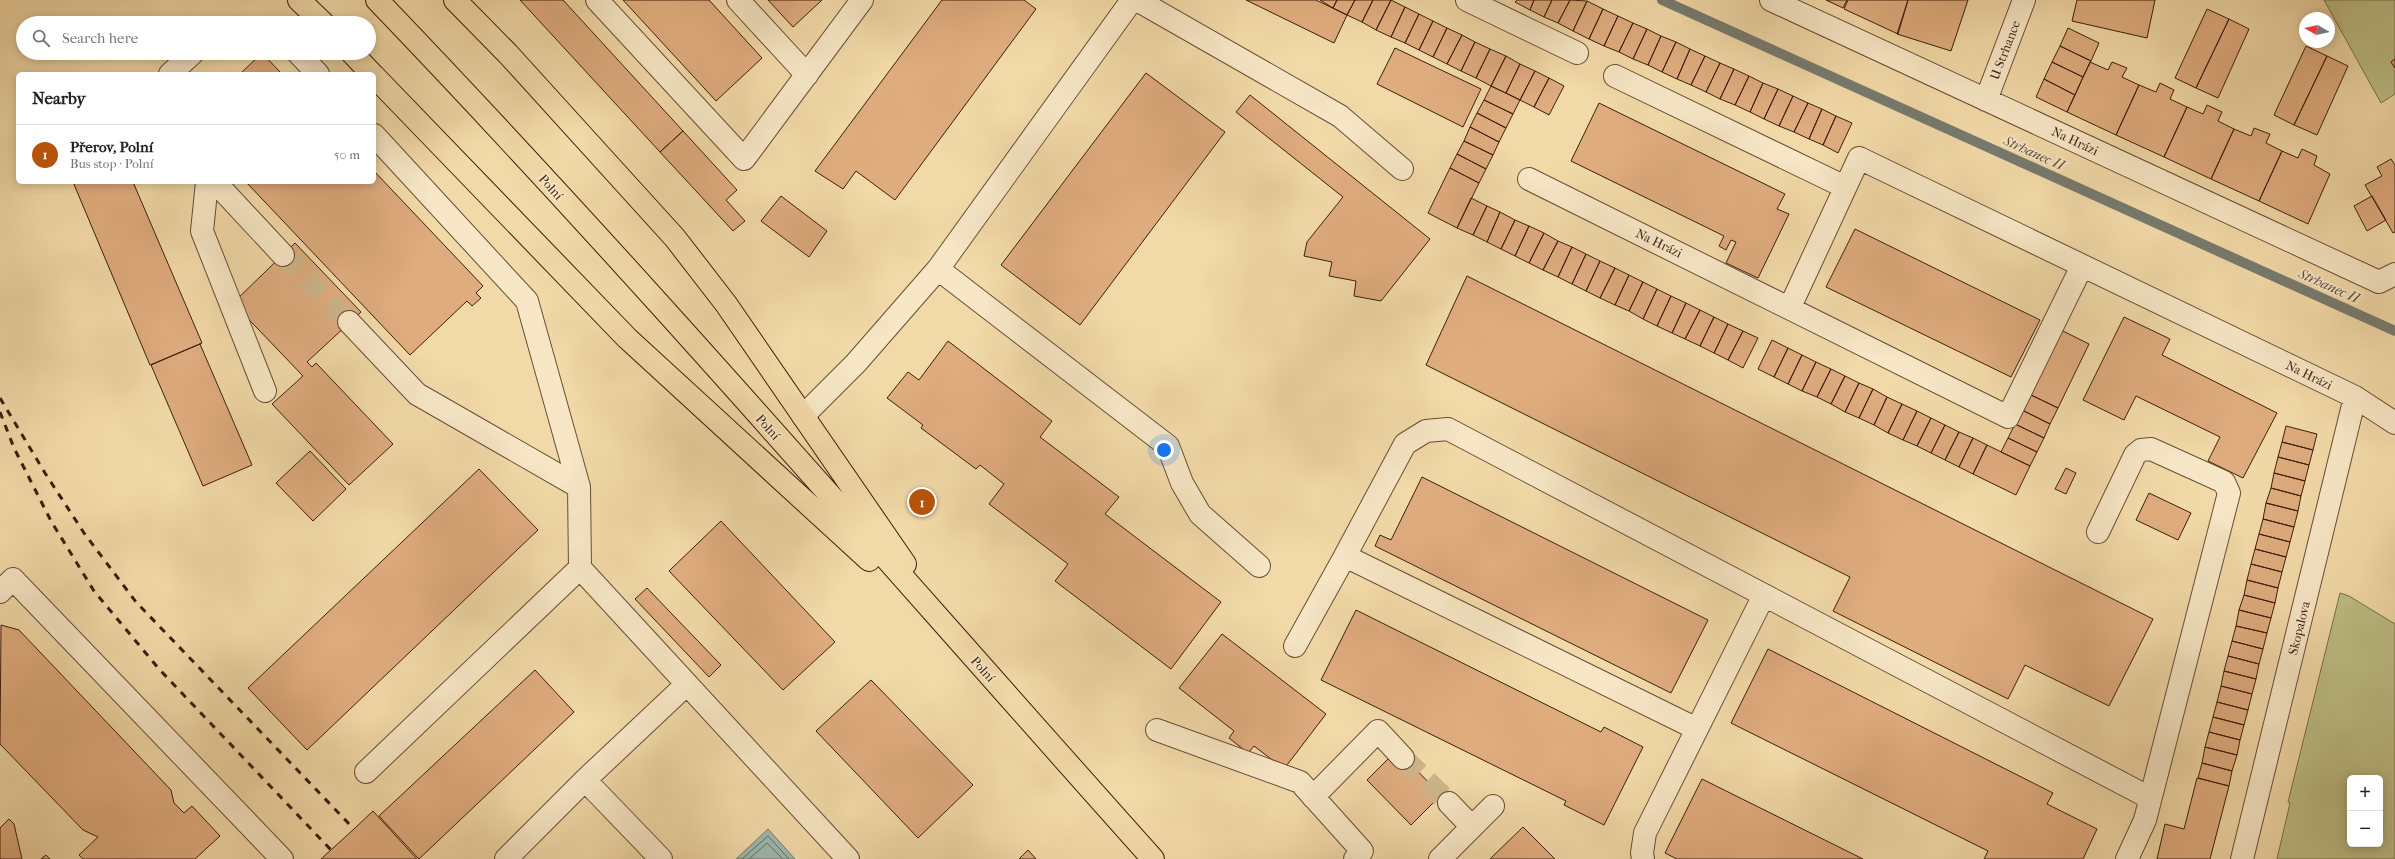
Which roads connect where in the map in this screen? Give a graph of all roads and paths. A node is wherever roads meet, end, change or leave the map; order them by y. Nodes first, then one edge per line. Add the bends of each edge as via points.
1 (299, 0) edge
2 (377, 0) edge
3 (455, 0) edge
4 (597, 0) edge
5 (738, 0) edge
6 (862, 0) edge
7 (1132, 0) edge
8 (1137, 0) edge
9 (1467, 0) edge
10 (1771, 0) edge
11 (2024, 0) edge
12 (316, 16) edge
13 (1577, 53) dead end
14 (185, 60) edge
15 (305, 60) edge
16 (359, 60) edge
17 (172, 72) edge
18 (316, 72) edge
19 (370, 72) edge
20 (807, 75) junction
21 (1615, 76) dead end
22 (376, 78) edge
23 (1986, 100) junction
24 (376, 137) edge
25 (1402, 169) dead end
26 (1529, 179) dead end
27 (207, 184) edge
28 (217, 184) edge
29 (1845, 187) junction
30 (283, 255) tunnel mouth
31 (2082, 266) junction
32 (938, 269) junction
33 (2387, 278) edge
34 (1790, 306) junction
35 (349, 322) tunnel mouth
36 (265, 391) dead end
37 (2355, 397) junction
38 (802, 416) junction
39 (2395, 423) edge
40 (579, 487) junction
41 (2098, 532) dead end
42 (1345, 556) junction
43 (1259, 566) dead end
44 (580, 568) junction
45 (0, 592) edge
46 (1764, 595) junction
47 (959, 642) junction
48 (1295, 646) dead end
49 (687, 684) junction
50 (1697, 729) junction
51 (1157, 730) dead end
52 (1403, 758) tunnel mouth
53 (366, 772) dead end
54 (585, 780) junction
55 (1313, 797) junction
56 (2150, 798) junction
57 (1449, 803) tunnel mouth
58 (1493, 806) dead end
59 (1471, 826) junction
60 (1362, 856) edge
61 (282, 859) edge
62 (506, 859) edge
63 (662, 859) edge
64 (848, 859) edge
65 (1153, 859) edge
66 (1440, 859) edge
67 (1643, 859) edge
68 (2127, 859) edge
69 (2242, 859) edge

1 - 12 main road
2 - 47 main road, Polní via 670,318
3 - 38 main road via 508,54 675,238 726,304
4 - 20 street via 744,159
5 - 20 street
6 - 20 street
7 - 32 street
8 - 25 street via 1340,116
9 - 13 street
10 - 23 street, Na Hrázi
11 - 23 street, U Strhance
14 - 17 street
15 - 18 street
16 - 19 main road
21 - 29 street
22 - 47 main road via 627,338
23 - 33 street, Na Hrázi
24 - 40 street via 527,301
26 - 34 street, Na Hrázi
27 - 36 street via 202,231
28 - 30 street
29 - 31 street, Na Hrázi via 1859,158
29 - 34 street, Na Hrázi
31 - 34 street, Na Hrázi via 2008,417
31 - 37 street, Na Hrázi
32 - 38 street via 856,363
32 - 43 street via 1168,446 1182,483 1200,514
35 - 40 street via 417,394
37 - 39 street, Na Hrázi
37 - 69 street, Skopalova
38 - 47 main road
40 - 44 street
41 - 56 street via 2135,455 2141,450 2151,449 2228,486 2229,493
42 - 46 street via 1405,444 1426,431 1448,429
42 - 48 street
42 - 50 street
44 - 49 street
44 - 53 street
45 - 61 street via 13,579
46 - 50 street
46 - 56 street
47 - 65 main road, Polní
49 - 54 street
49 - 64 street
50 - 67 street via 1646,833
51 - 55 street via 1300,782
52 - 55 street via 1378,732
54 - 62 street
54 - 63 street
55 - 60 street
56 - 68 street via 2145,820
57 - 59 street
58 - 59 street
59 - 66 street

